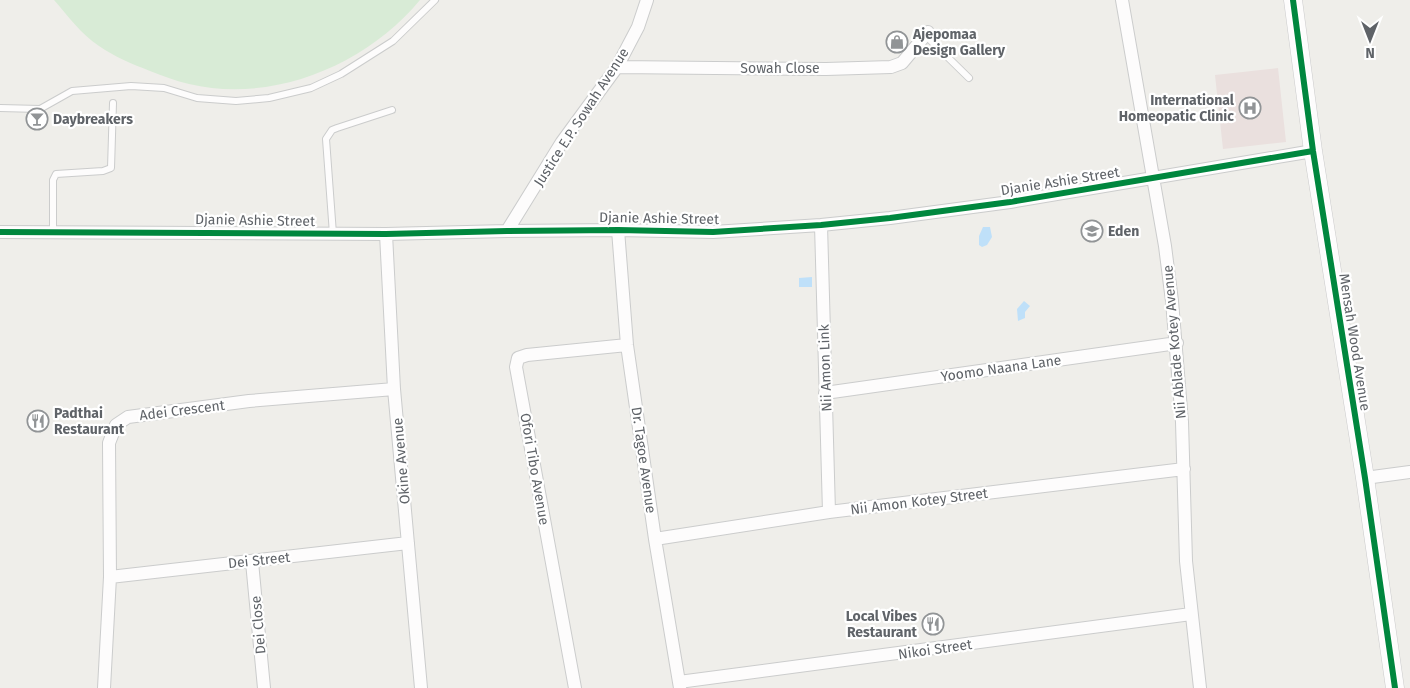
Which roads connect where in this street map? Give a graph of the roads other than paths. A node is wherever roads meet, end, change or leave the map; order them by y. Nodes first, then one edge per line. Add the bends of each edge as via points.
1 (436, 0) edge
2 (647, 0) edge
3 (1122, 0) edge
4 (1293, 0) edge
5 (926, 34) joint
6 (617, 67) junction
7 (969, 78) dead end
8 (113, 104) dead end
9 (0, 108) edge
10 (392, 110) dead end
11 (1313, 151) junction
12 (1153, 178) junction
13 (820, 225) junction
14 (507, 230) junction
15 (618, 230) junction
16 (53, 231) junction
17 (0, 232) edge
18 (333, 234) junction
19 (386, 234) junction
20 (1177, 343) junction
21 (626, 344) junction
22 (394, 389) junction
23 (825, 392) junction
24 (1184, 469) junction
25 (1410, 472) edge
26 (1365, 478) junction
27 (829, 512) junction
28 (655, 539) junction
29 (408, 543) junction
30 (252, 562) junction
31 (110, 577) junction
32 (1191, 614) junction
33 (679, 685) edge
34 (104, 688) edge
35 (264, 688) edge
36 (421, 688) edge
37 (575, 688) edge
38 (1200, 688) edge
39 (1395, 688) edge

1 - 9 lane via 393,41 341,74 311,88 269,98 236,101 197,98 164,88 131,86 72,91 40,109
2 - 6 street, Justice E.P. Sowah Avenue via 638,27
3 - 12 street, Nii Ablade Kotey Avenue
4 - 11 street, Mensah Wood Avenue
5 - 6 street, Sowah Close via 902,63 891,67
5 - 7 lane
6 - 14 street, Justice E.P. Sowah Avenue via 562,142
8 - 16 lane via 111,168 56,174 53,180
10 - 18 lane via 332,130 326,139
11 - 12 street, Djanie Ashie Street
11 - 26 street, Mensah Wood Avenue
12 - 13 street, Djanie Ashie Street via 1010,202
12 - 20 street, Nii Ablade Kotey Avenue
13 - 15 street, Djanie Ashie Street via 713,232
13 - 23 street, Nii Amon Link
14 - 15 street, Djanie Ashie Street
14 - 19 street, Djanie Ashie Street
15 - 21 street, Dr. Tagoe Avenue
16 - 17 street, Djanie Ashie Street
16 - 18 street, Djanie Ashie Street
18 - 19 street, Djanie Ashie Street
19 - 22 street, Okine Avenue
20 - 23 street, Yoomo Naana Lane
20 - 24 street, Nii Ablade Kotey Avenue
21 - 28 street, Dr. Tagoe Avenue
21 - 37 street, Ofori Tibo Avenue via 527,355 518,358 516,368
22 - 29 street, Okine Avenue
22 - 31 street, Adei Crescent via 249,401 128,417 116,424 109,443
23 - 27 street, Nii Amon Link
24 - 27 street, Nii Amon Kotey Street
24 - 32 street, Nii Ablade Kotey Avenue
25 - 26 street
26 - 39 street, Mensah Wood Avenue
27 - 28 street, Nii Amon Kotey Street
28 - 33 street, Dr. Tagoe Avenue
29 - 30 street, Dei Street
29 - 36 street, Okine Avenue
30 - 31 street, Dei Street
30 - 35 street, Dei Close
31 - 34 street, Adei Crescent
32 - 33 street, Nikoi Street
32 - 38 street, Nii Ablade Kotey Avenue

